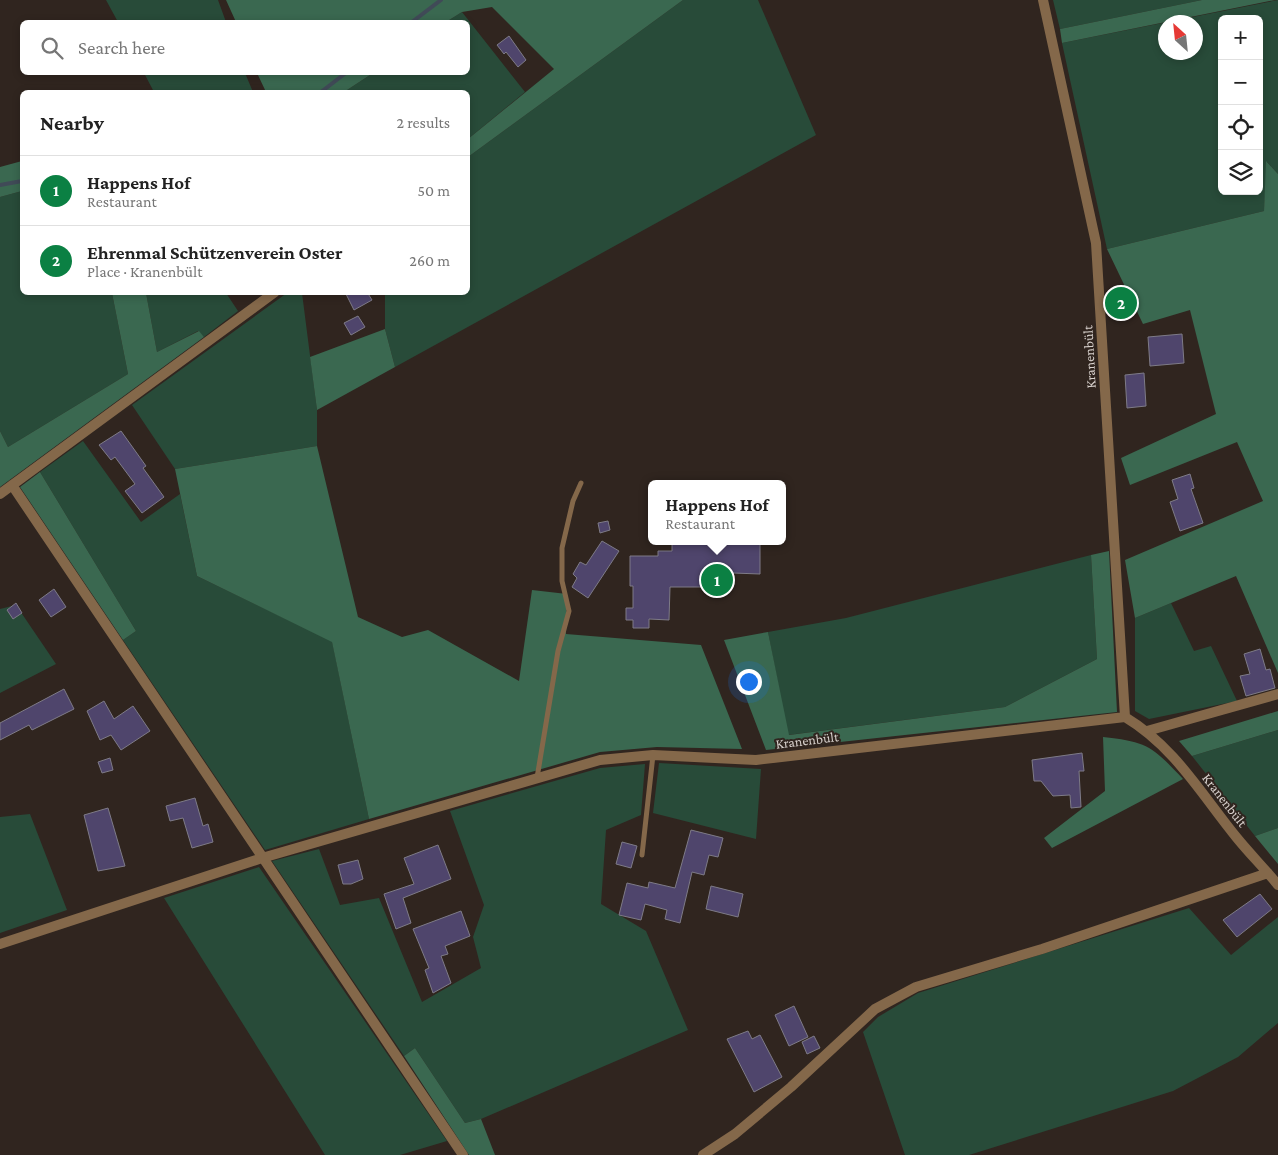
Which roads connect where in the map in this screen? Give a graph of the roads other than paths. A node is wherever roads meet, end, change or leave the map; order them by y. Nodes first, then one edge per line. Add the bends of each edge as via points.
1 (1043, 0) edge
2 (270, 295) edge
3 (581, 483) dead end
4 (12, 485) junction
5 (0, 494) edge
6 (1278, 694) edge
7 (1125, 717) junction
8 (1147, 731) junction
9 (654, 755) junction
10 (537, 778) junction
11 (642, 855) dead end
12 (262, 858) junction
13 (1268, 873) junction
14 (1278, 885) edge
15 (0, 944) edge
16 (463, 1155) edge
17 (704, 1155) edge

1 - 7 street, Kranenbült via 1096,243
2 - 4 street
3 - 10 lane via 573,501 562,548 562,582 569,611 558,650
4 - 5 street
4 - 12 street
6 - 8 street
7 - 8 street, Kranenbült
7 - 9 street, Kranenbült via 756,760
8 - 13 street, Kranenbült via 1172,754 1237,839
9 - 10 street, Kranenbült via 600,760
9 - 11 lane
10 - 12 street, Kranenbült
12 - 15 street, Kranenbült
12 - 16 street
13 - 14 street, Kranenbült
13 - 17 street via 1042,949 916,987 875,1009 791,1087 735,1134

